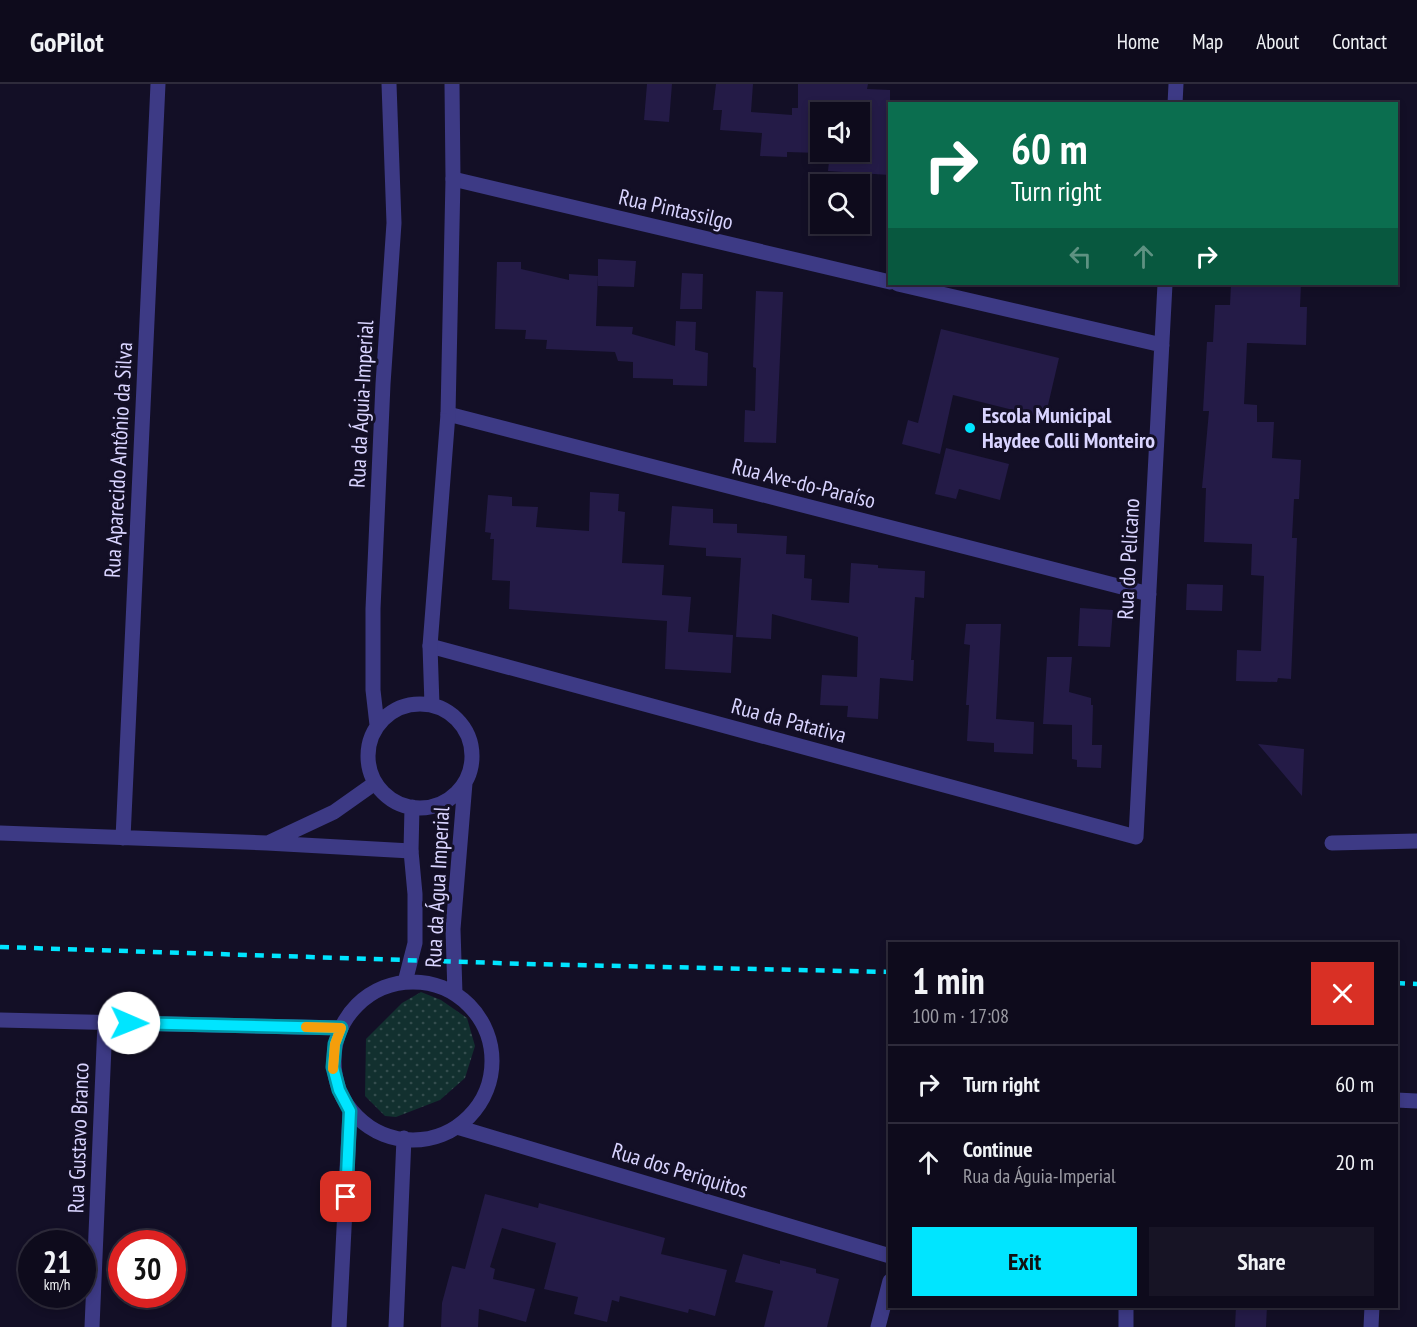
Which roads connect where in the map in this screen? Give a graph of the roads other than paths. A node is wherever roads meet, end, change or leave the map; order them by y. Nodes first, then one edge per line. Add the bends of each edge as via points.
1 (158, 84) edge
2 (388, 84) edge
3 (452, 84) edge
4 (1176, 84) edge
5 (1175, 102) edge
6 (453, 179) junction
7 (888, 282) edge
8 (902, 285) edge
9 (1165, 285) edge
10 (1162, 345) junction
11 (448, 414) junction
12 (1149, 594) junction
13 (430, 646) junction
14 (432, 705) junction
15 (377, 725) junction
16 (375, 783) junction
17 (465, 783) junction
18 (412, 807) junction
19 (0, 833) edge
20 (1136, 837) joint
21 (123, 838) junction
22 (1417, 841) edge
23 (267, 843) junction
24 (1332, 843) dead end
25 (411, 851) junction
26 (405, 982) junction
27 (454, 993) junction
28 (0, 1020) edge
29 (105, 1023) junction
30 (341, 1028) junction
31 (1398, 1100) edge
32 (1417, 1101) edge
33 (350, 1111) junction
34 (457, 1127) junction
35 (404, 1138) junction
36 (888, 1255) edge
37 (888, 1289) edge
38 (1126, 1308) edge
39 (1372, 1308) edge
40 (92, 1327) edge
41 (339, 1327) edge
42 (396, 1327) edge
43 (878, 1327) edge
44 (1126, 1327) edge
45 (1371, 1327) edge

1 - 21 street, Rua Aparecido Antônio da Silva
2 - 15 street, Rua da Águia-Imperial via 394,222 373,609
3 - 6 street
4 - 5 street
6 - 7 street, Rua Pintassilgo
6 - 11 street
8 - 10 street
9 - 10 street, Rua do Pelicano
10 - 12 street, Rua do Pelicano
11 - 12 street, Rua Ave-do-Paraíso
11 - 13 street
12 - 20 street, Rua do Pelicano
13 - 14 street
13 - 20 street, Rua da Patativa
14 - 15 street via 402,707
14 - 17 street via 460,722 468,736 471,768
15 - 16 street via 368,754
16 - 18 street via 385,795
16 - 23 street via 334,812
17 - 18 street via 442,803
17 - 27 street, Rua da Água Imperial via 453,929
18 - 25 street, Rua da Água Imperial
19 - 21 street
21 - 23 street
22 - 24 street
23 - 25 street
25 - 26 street, Rua da Água Imperial via 415,943
26 - 27 street via 429,983
26 - 30 street via 379,989 358,1003
27 - 34 street via 479,1018 488,1034 492,1060 488,1086 476,1109
28 - 29 street
29 - 30 street
29 - 40 street, Rua Gustavo Branco
30 - 33 street via 333,1067
31 - 32 street
33 - 35 street via 380,1134
33 - 41 street
34 - 35 street via 438,1136
34 - 36 street, Rua dos Periquitos
35 - 42 street
37 - 43 street
38 - 44 street
39 - 45 street

